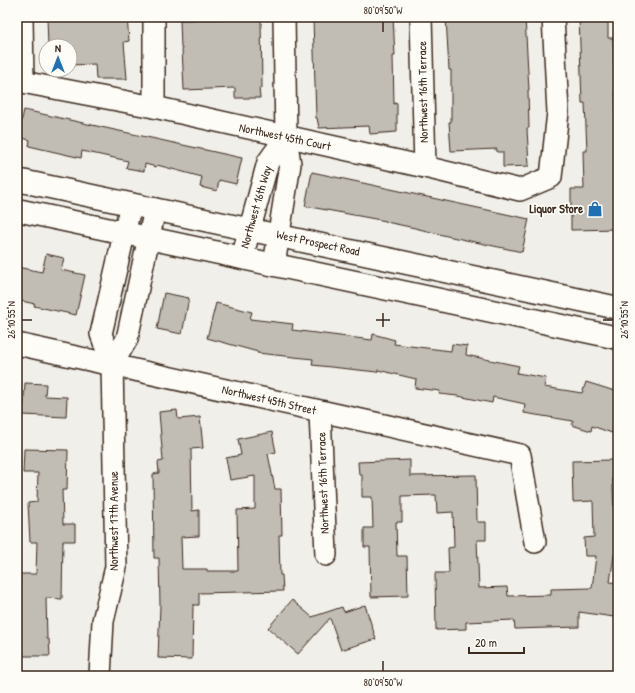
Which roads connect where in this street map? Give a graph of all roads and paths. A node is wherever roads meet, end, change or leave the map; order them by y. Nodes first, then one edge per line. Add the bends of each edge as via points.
1 (22, 17) edge
2 (154, 17) edge
3 (284, 17) edge
4 (421, 17) edge
5 (553, 17) edge
6 (20, 81) edge
7 (154, 107) junction
8 (286, 137) junction
9 (425, 167) junction
10 (17, 180) edge
11 (130, 204) junction
12 (155, 209) junction
13 (17, 210) edge
14 (250, 229) junction
15 (124, 233) junction
16 (279, 235) junction
17 (149, 238) junction
18 (242, 258) junction
19 (274, 265) junction
20 (618, 308) edge
21 (618, 338) edge
22 (17, 344) edge
23 (112, 364) junction
24 (320, 412) junction
25 (535, 542) dead end
26 (326, 555) dead end
27 (100, 676) edge

1 - 6 street
2 - 7 street
3 - 8 street, Northwest 16th Way
4 - 9 street, Northwest 16th Terrace
5 - 9 street, Northwest 45th Court via 558,112 551,177 520,190
6 - 7 street, Northwest 45th Court
7 - 8 street, Northwest 45th Court
8 - 9 street, Northwest 45th Court
8 - 14 street, Northwest 16th Way via 268,162
8 - 16 street, Northwest 16th Way via 290,164
10 - 11 main road, West Prospect Road
11 - 12 main road, West Prospect Road
11 - 15 street, Northwest 17th Avenue
12 - 14 main road, West Prospect Road
12 - 17 street
13 - 15 main road
14 - 16 main road, West Prospect Road
14 - 18 street, Northwest 16th Way
15 - 17 main road
15 - 23 street, Northwest 17th Avenue via 101,334
16 - 19 street, Northwest 16th Way
16 - 20 main road, West Prospect Road
17 - 18 main road
17 - 23 street via 127,339
18 - 19 main road
19 - 21 main road
22 - 23 street, Northwest 45th Street
23 - 24 street, Northwest 45th Street
23 - 27 street, Northwest 17th Avenue via 116,567 103,622
24 - 25 street, Northwest 45th Street via 520,455
24 - 26 street, Northwest 16th Terrace

